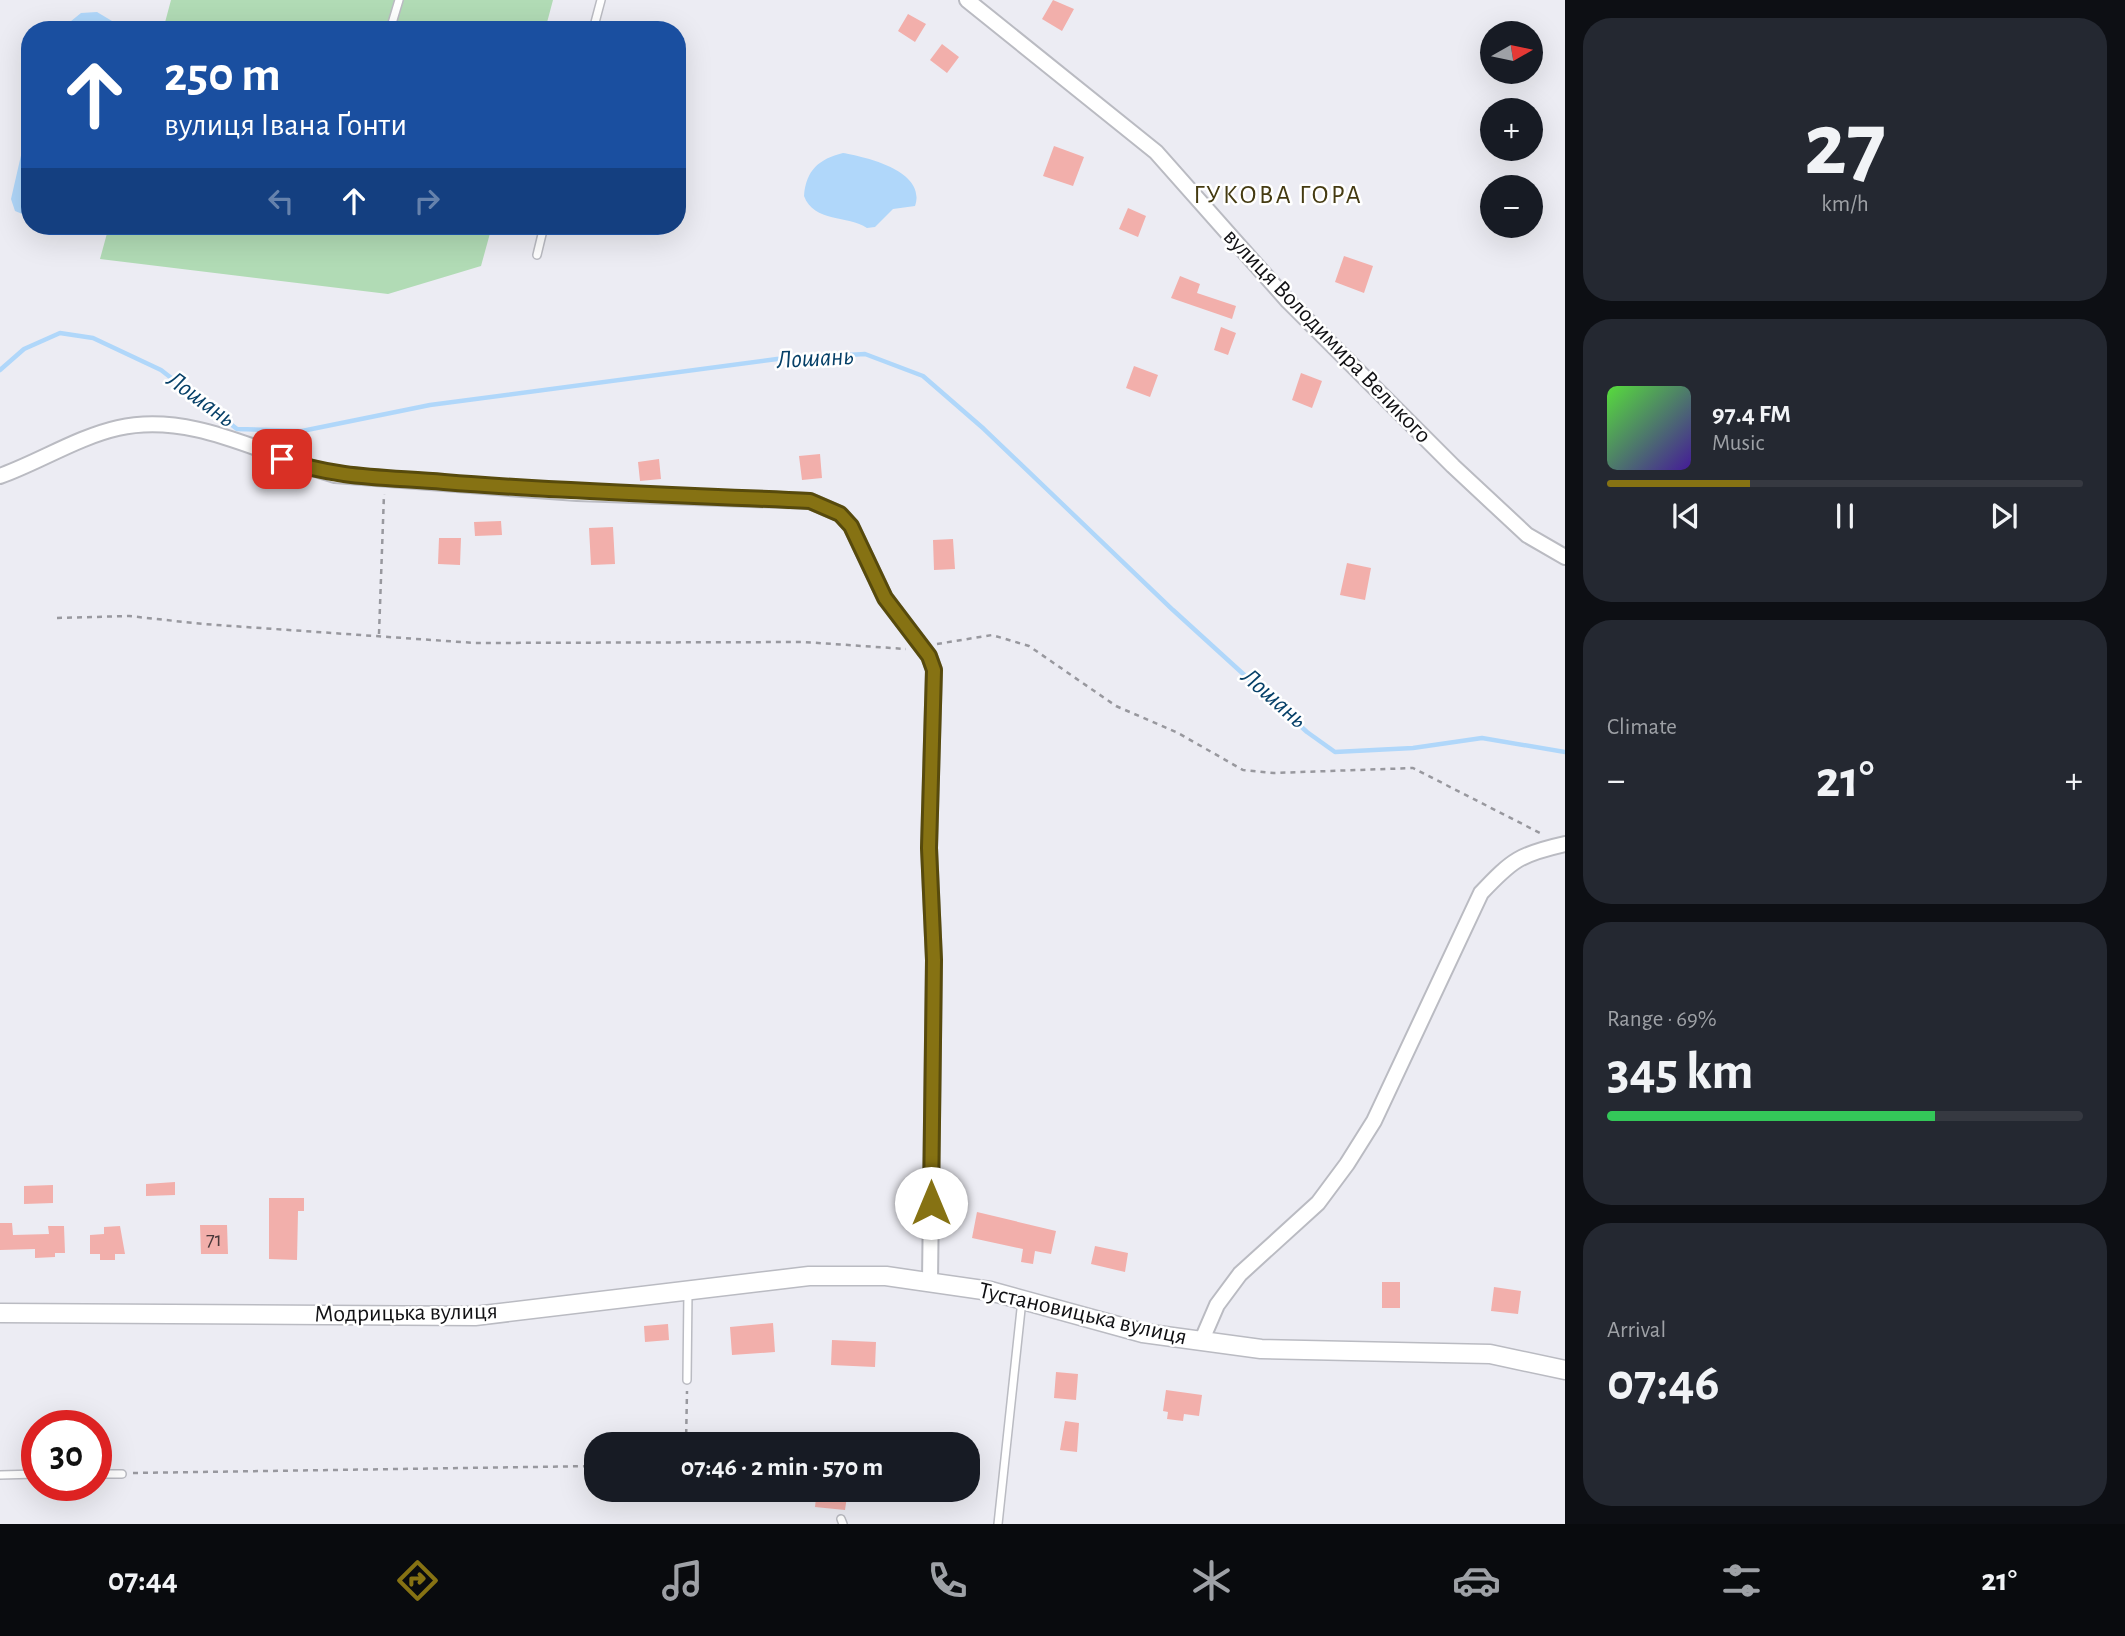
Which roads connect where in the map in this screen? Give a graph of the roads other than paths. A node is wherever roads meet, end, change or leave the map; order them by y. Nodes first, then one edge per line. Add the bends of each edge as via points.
1 (399, 0) edge
2 (601, 0) edge
3 (967, 0) edge
4 (393, 21) edge
5 (595, 21) edge
6 (542, 235) edge
7 (537, 255) dead end
8 (0, 476) edge
9 (1565, 557) edge
10 (1565, 844) edge
11 (809, 1276) joint
12 (930, 1281) junction
13 (688, 1291) junction
14 (1022, 1299) junction
15 (0, 1313) edge
16 (1201, 1342) junction
17 (1565, 1370) edge
18 (687, 1380) road end
19 (21, 1474) edge
20 (112, 1474) edge
21 (122, 1474) road end
22 (0, 1475) edge
23 (998, 1524) edge

1 - 4 lane
2 - 5 lane
3 - 9 street, вулиця Володимира Великого via 1156,152 1288,301 1453,466 1527,535
6 - 7 lane
8 - 12 street via 118,428 148,425 215,433 334,475 577,493 810,501 840,514 851,526 885,598 929,656 934,670 929,848 934,960
10 - 16 street via 1529,852 1509,863 1481,893 1374,1121 1318,1203 1240,1274 1217,1305
11 - 12 street, Тустановицька вулиця
11 - 13 street, Модрицька вулиця
12 - 14 street, Тустановицька вулиця
13 - 15 street, Модрицька вулиця via 475,1315
13 - 18 lane
14 - 16 street, Тустановицька вулиця via 1143,1334
14 - 23 lane
16 - 17 street, Тустановицька вулиця via 1261,1349 1490,1354
19 - 22 lane
20 - 21 lane

